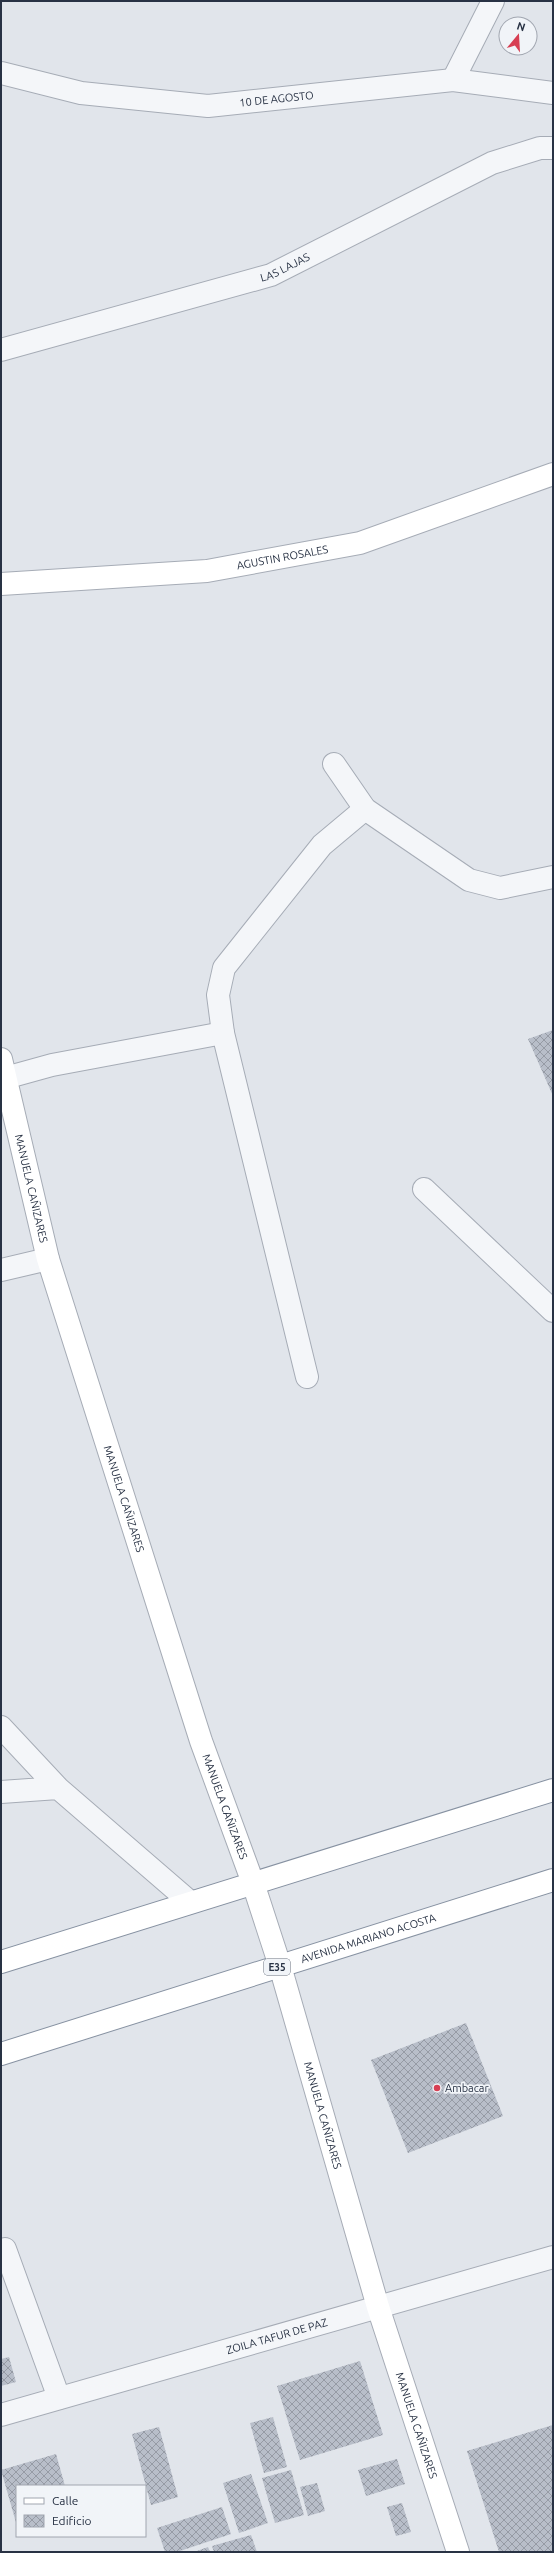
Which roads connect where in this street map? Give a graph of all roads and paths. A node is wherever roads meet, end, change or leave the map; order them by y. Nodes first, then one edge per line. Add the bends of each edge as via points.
1 (493, 1) edge
2 (1, 73) edge
3 (452, 80) junction
4 (553, 93) edge
5 (553, 148) edge
6 (1, 350) edge
7 (553, 474) edge
8 (1, 584) edge
9 (334, 764) dead end
10 (365, 809) junction
11 (553, 877) edge
12 (223, 1032) junction
13 (3, 1069) edge
14 (424, 1189) dead end
15 (48, 1259) junction
16 (1, 1270) edge
17 (553, 1311) edge
18 (307, 1377) dead end
19 (1, 1727) edge
20 (58, 1788) junction
21 (553, 1790) edge
22 (1, 1792) edge
23 (553, 1880) edge
24 (253, 1883) junction
25 (190, 1902) junction
26 (1, 1962) edge
27 (280, 1966) junction
28 (1, 2054) edge
29 (5, 2248) dead end
30 (553, 2257) edge
31 (378, 2307) junction
32 (59, 2398) junction
33 (1, 2415) edge
34 (458, 2552) edge

1 - 3 street
2 - 3 street, 10 DE AGOSTO via 81,93 208,106
3 - 4 street, 10 DE AGOSTO
5 - 6 street, LAS LAJAS via 540,148 492,164 271,275
7 - 8 main road, AGUSTIN ROSALES via 360,543 207,571
9 - 10 street
10 - 11 street via 469,880 500,888
10 - 12 street via 322,845 224,968 218,995
12 - 13 street via 52,1065
12 - 18 street
13 - 15 main road, MANUELA CAÑIZARES
14 - 17 street
15 - 16 street
15 - 24 main road, MANUELA CAÑIZARES via 201,1741
19 - 20 street
20 - 22 street
20 - 25 street
21 - 24 main road
23 - 27 main road, AVENIDA MARIANO ACOSTA / E35
24 - 25 main road
24 - 27 main road, MANUELA CAÑIZARES
25 - 26 main road
27 - 28 main road, AVENIDA MARIANO ACOSTA / E35
27 - 31 main road, MANUELA CAÑIZARES
29 - 32 street
30 - 31 street, ZOILA TAFUR DE PAZ
31 - 32 street, ZOILA TAFUR DE PAZ
31 - 34 main road, MANUELA CAÑIZARES
32 - 33 street, ZOILA TAFUR DE PAZ

